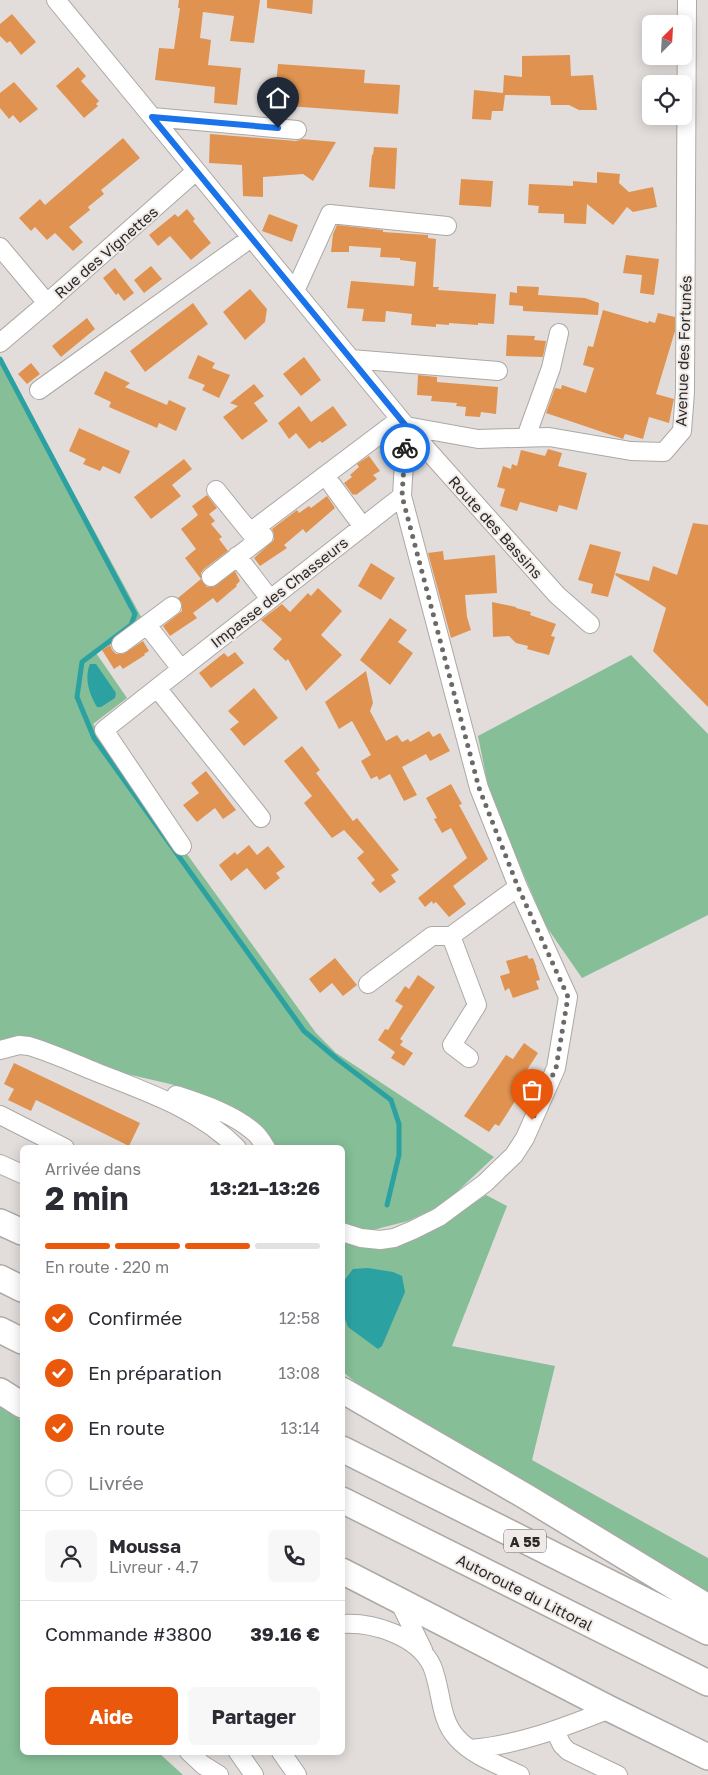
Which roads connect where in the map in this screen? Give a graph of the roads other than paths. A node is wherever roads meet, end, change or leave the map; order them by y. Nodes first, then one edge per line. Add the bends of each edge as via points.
1 (56, 0) edge
2 (686, 0) edge
3 (152, 117) junction
4 (297, 130) dead end
5 (196, 171) junction
6 (447, 226) dead end
7 (251, 238) junction
8 (0, 247) edge
9 (295, 291) junction
10 (47, 303) junction
11 (559, 333) dead end
12 (0, 343) edge
13 (351, 360) junction
14 (498, 371) dead end
15 (38, 390) dead end
16 (403, 423) junction
17 (526, 437) junction
18 (355, 467) dead end
19 (332, 485) junction
20 (216, 490) dead end
21 (402, 496) junction
22 (305, 505) dead end
23 (363, 527) junction
24 (264, 536) dead end
25 (238, 556) junction
26 (211, 577) dead end
27 (270, 599) junction
28 (172, 606) dead end
29 (590, 624) dead end
30 (146, 625) junction
31 (121, 644) dead end
32 (181, 669) junction
33 (156, 688) junction
34 (262, 818) dead end
35 (182, 846) dead end
36 (518, 887) junction
37 (451, 936) junction
38 (368, 984) dead end
39 (2, 1050) edge
40 (469, 1058) dead end
41 (145, 1092) junction
42 (0, 1115) edge
43 (59, 1145) edge
44 (234, 1145) edge
45 (264, 1145) edge
46 (0, 1164) edge
47 (20, 1173) edge
48 (345, 1233) edge
49 (0, 1278) edge
50 (20, 1288) edge
51 (0, 1330) edge
52 (20, 1340) edge
53 (345, 1386) edge
54 (0, 1391) edge
55 (345, 1392) edge
56 (20, 1404) edge
57 (371, 1406) junction
58 (345, 1450) edge
59 (345, 1502) edge
60 (345, 1572) edge
61 (398, 1599) junction
62 (708, 1607) edge
63 (345, 1624) edge
64 (708, 1632) edge
65 (426, 1657) junction
66 (708, 1683) edge
67 (610, 1709) junction
68 (555, 1731) junction
69 (470, 1750) junction
70 (192, 1755) edge
71 (240, 1755) edge
72 (283, 1755) edge
73 (708, 1757) edge
74 (219, 1775) edge
75 (254, 1775) edge
76 (297, 1775) edge
77 (520, 1775) edge
78 (618, 1775) edge

1 - 3 street
2 - 17 street, Avenue des Fortunés via 685,392 682,432 664,452 631,451 549,436
3 - 4 street
3 - 5 street
5 - 7 street
5 - 10 street, Rue des Vignettes
6 - 9 street via 330,214
7 - 9 street
7 - 15 street
8 - 10 street, Rue des Vignettes
9 - 13 street
10 - 12 street
11 - 17 street via 551,368
13 - 14 street
13 - 16 street
16 - 17 street, Avenue des Fortunés via 478,439
16 - 20 street via 250,532
16 - 21 street
16 - 29 street, Route des Bassins via 557,595
18 - 19 street
19 - 22 street
19 - 23 street
21 - 23 street, Impasse des Chasseurs
21 - 36 street via 479,788
23 - 27 street, Impasse des Chasseurs
24 - 25 street
25 - 26 street
25 - 27 street
27 - 32 street, Impasse des Chasseurs
28 - 30 street
30 - 31 street
30 - 32 street
32 - 33 street, Impasse des Chasseurs
33 - 34 street
33 - 35 street, Impasse des Chasseurs via 104,730
36 - 37 street
36 - 48 street via 568,997 556,1068 524,1138 514,1155 485,1183 439,1217 394,1238 380,1240
37 - 38 street via 432,936
37 - 40 street via 477,1005 452,1045
39 - 41 street via 24,1045 33,1047
41 - 44 street via 190,1112 222,1132
41 - 45 street via 174,1095 213,1108 255,1132
42 - 43 street
46 - 47 street
49 - 50 highway
51 - 52 highway
53 - 57 street
54 - 56 highway
55 - 57 highway
57 - 62 highway
58 - 64 highway, A 55
59 - 66 highway, Autoroute du Littoral
60 - 61 highway
61 - 65 street
61 - 67 highway
63 - 65 street via 363,1624 403,1637
65 - 69 street via 432,1667 447,1723
67 - 68 street
67 - 73 highway
68 - 69 street via 491,1748
68 - 78 street via 568,1750
69 - 77 street
70 - 74 street
71 - 75 street
72 - 76 street

